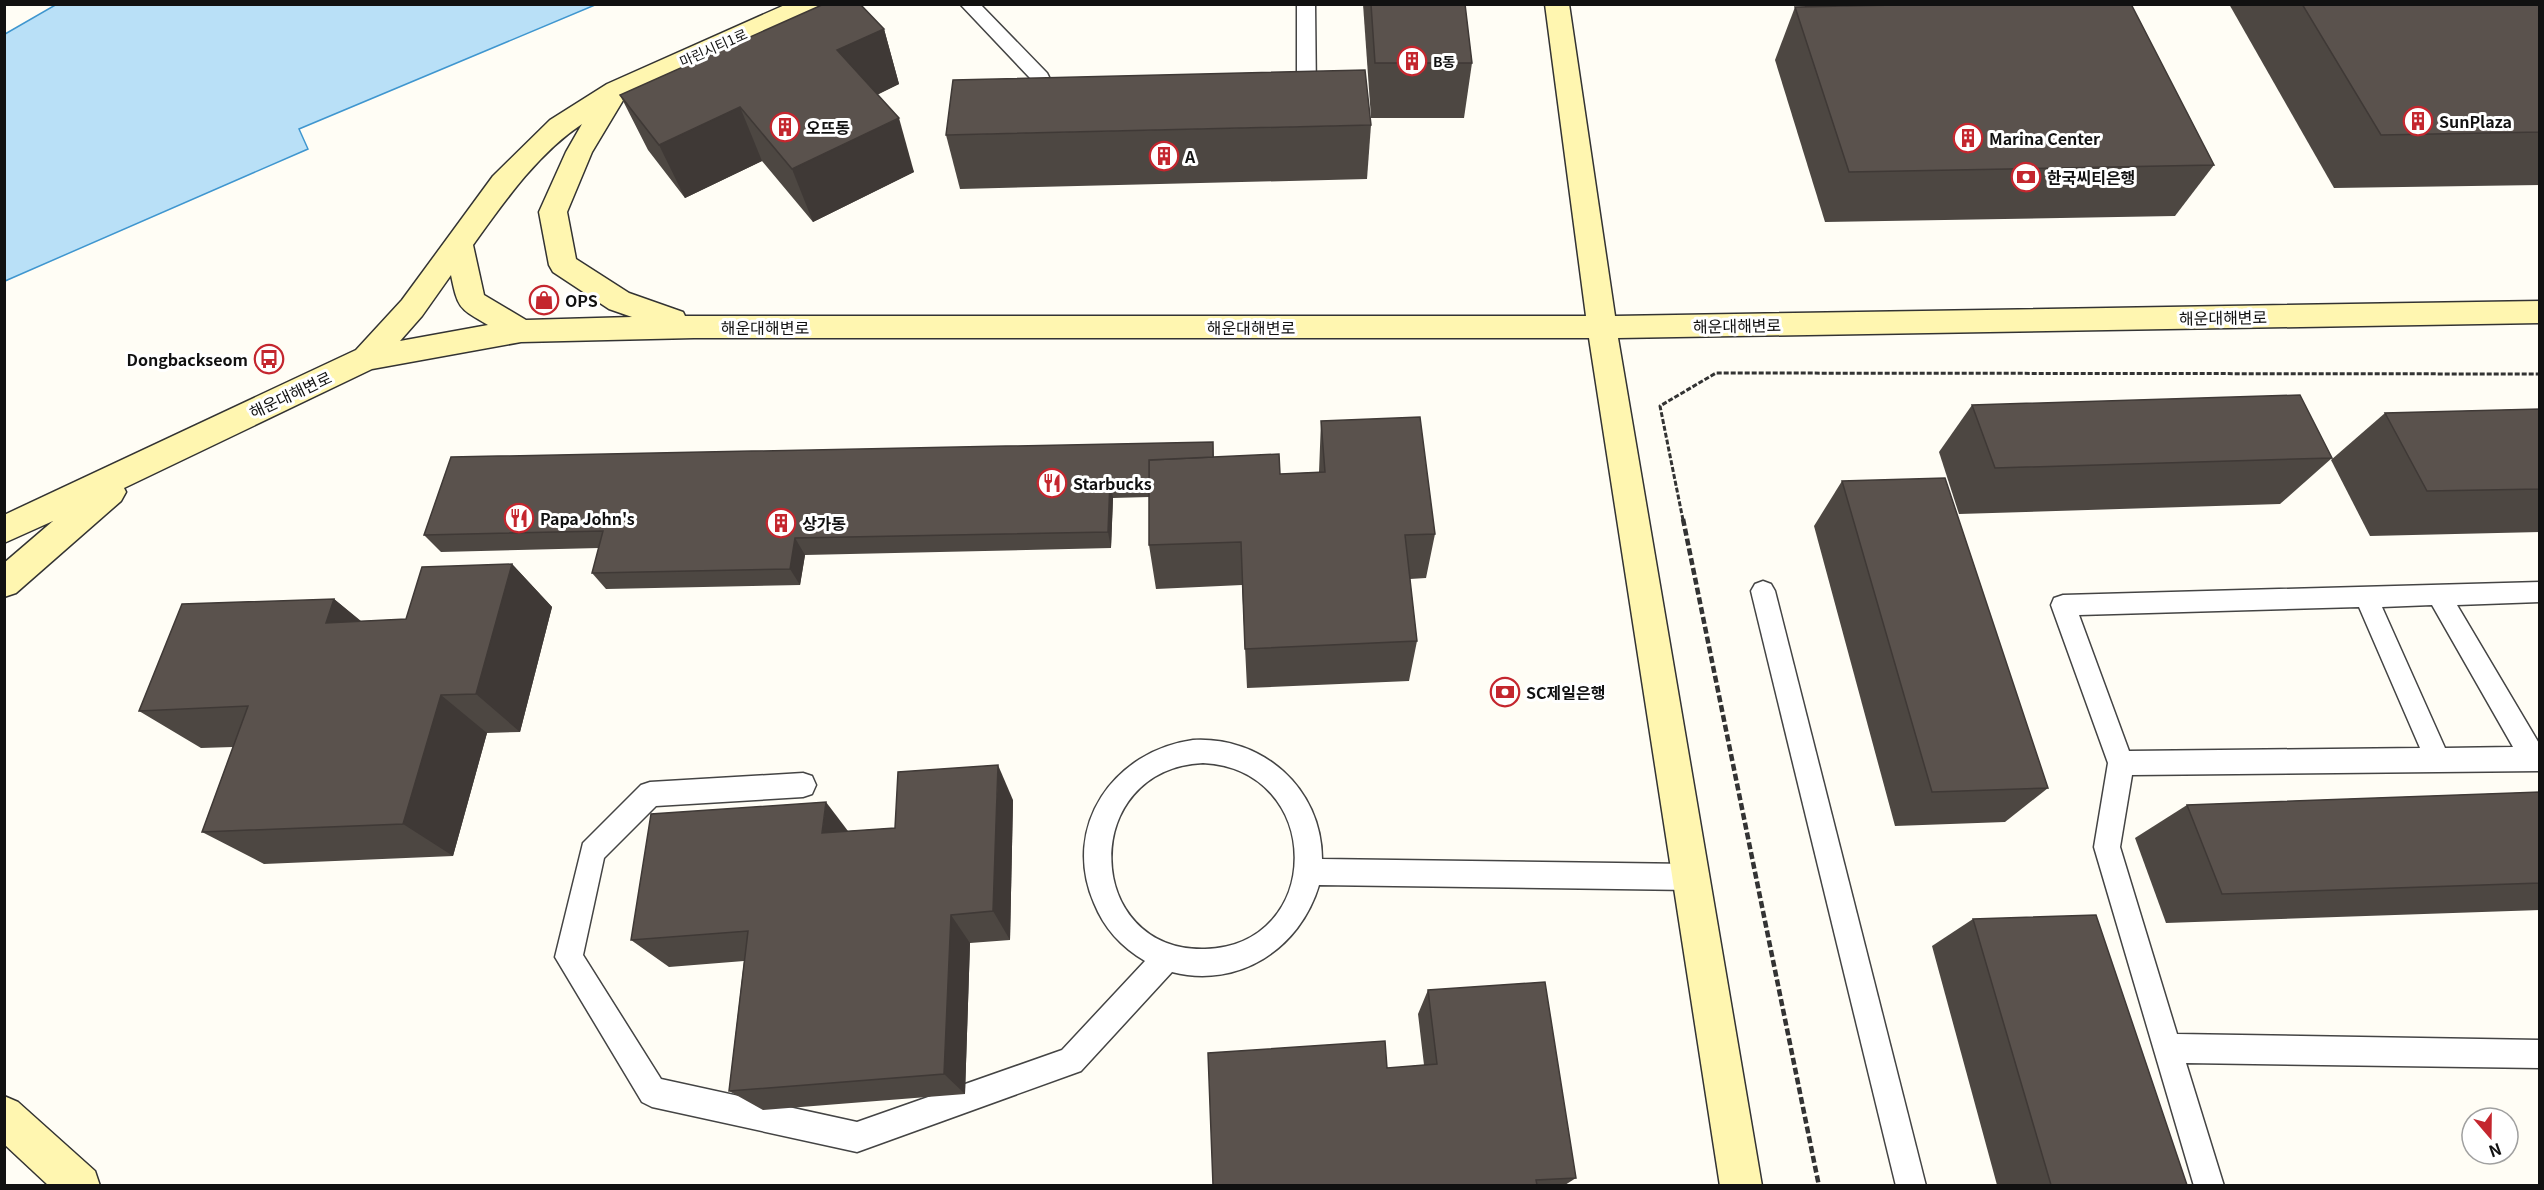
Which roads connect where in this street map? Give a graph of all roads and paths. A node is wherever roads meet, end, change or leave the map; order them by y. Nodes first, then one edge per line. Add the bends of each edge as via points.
1 (810, 4) edge
2 (969, 4) edge
3 (1306, 4) edge
4 (1557, 4) edge
5 (616, 90) junction
6 (1284, 96) edge
7 (1028, 118) edge
8 (459, 244) junction
9 (2540, 312) edge
10 (694, 327) junction
11 (1602, 327) junction
12 (521, 331) junction
13 (367, 358) junction
14 (2540, 374) edge
15 (142, 465) junction
16 (4, 505) edge
17 (4, 530) edge
18 (4, 583) edge
19 (1764, 591) dead end
20 (2540, 592) edge
21 (2439, 595) junction
22 (2366, 597) junction
23 (2537, 759) edge
24 (2438, 760) junction
25 (2121, 763) junction
26 (803, 785) dead end
27 (1310, 872) junction
28 (1691, 877) junction
29 (1167, 957) junction
30 (2168, 1048) junction
31 (2540, 1054) edge
32 (4, 1116) edge
33 (80, 1185) edge
34 (1741, 1185) edge
35 (1819, 1185) edge
36 (1911, 1185) edge
37 (2209, 1185) edge

1 - 5 main road, 마린시티1로
2 - 7 lane via 1040,77
3 - 6 lane via 1307,96
4 - 11 main road
5 - 8 main road, 마린시티1로 via 559,127 503,183
5 - 10 main road via 579,152 554,212 563,265 619,302
8 - 12 main road via 471,301
8 - 13 main road, 마린시티1로 via 412,308
9 - 11 main road, 해운대해변로
10 - 11 main road, 해운대해변로
10 - 12 main road, 해운대해변로
11 - 28 main road
12 - 13 main road, 해운대해변로
13 - 15 main road, 해운대해변로
14 - 35 path via 1716,373 1660,406
15 - 16 main road
15 - 17 main road, 해운대해변로
15 - 18 main road
19 - 36 lane
20 - 21 lane
21 - 22 lane
21 - 23 lane
22 - 24 lane
22 - 25 lane via 2063,605
23 - 24 lane
24 - 25 lane
25 - 30 lane via 2107,847
26 - 29 lane via 650,794 592,852 569,957 652,1092 857,1137 1071,1061
27 - 28 lane
27 - 29 lane via 1298,906 1274,934 1242,954 1205,961
27 - 29 lane via 1311,838 1299,806 1279,780 1250,761 1217,752 1183,754 1150,766 1123,788 1103,816 1094,849 1096,884 1110,915 1135,941
28 - 34 main road
30 - 31 lane
30 - 37 lane
32 - 33 main road

